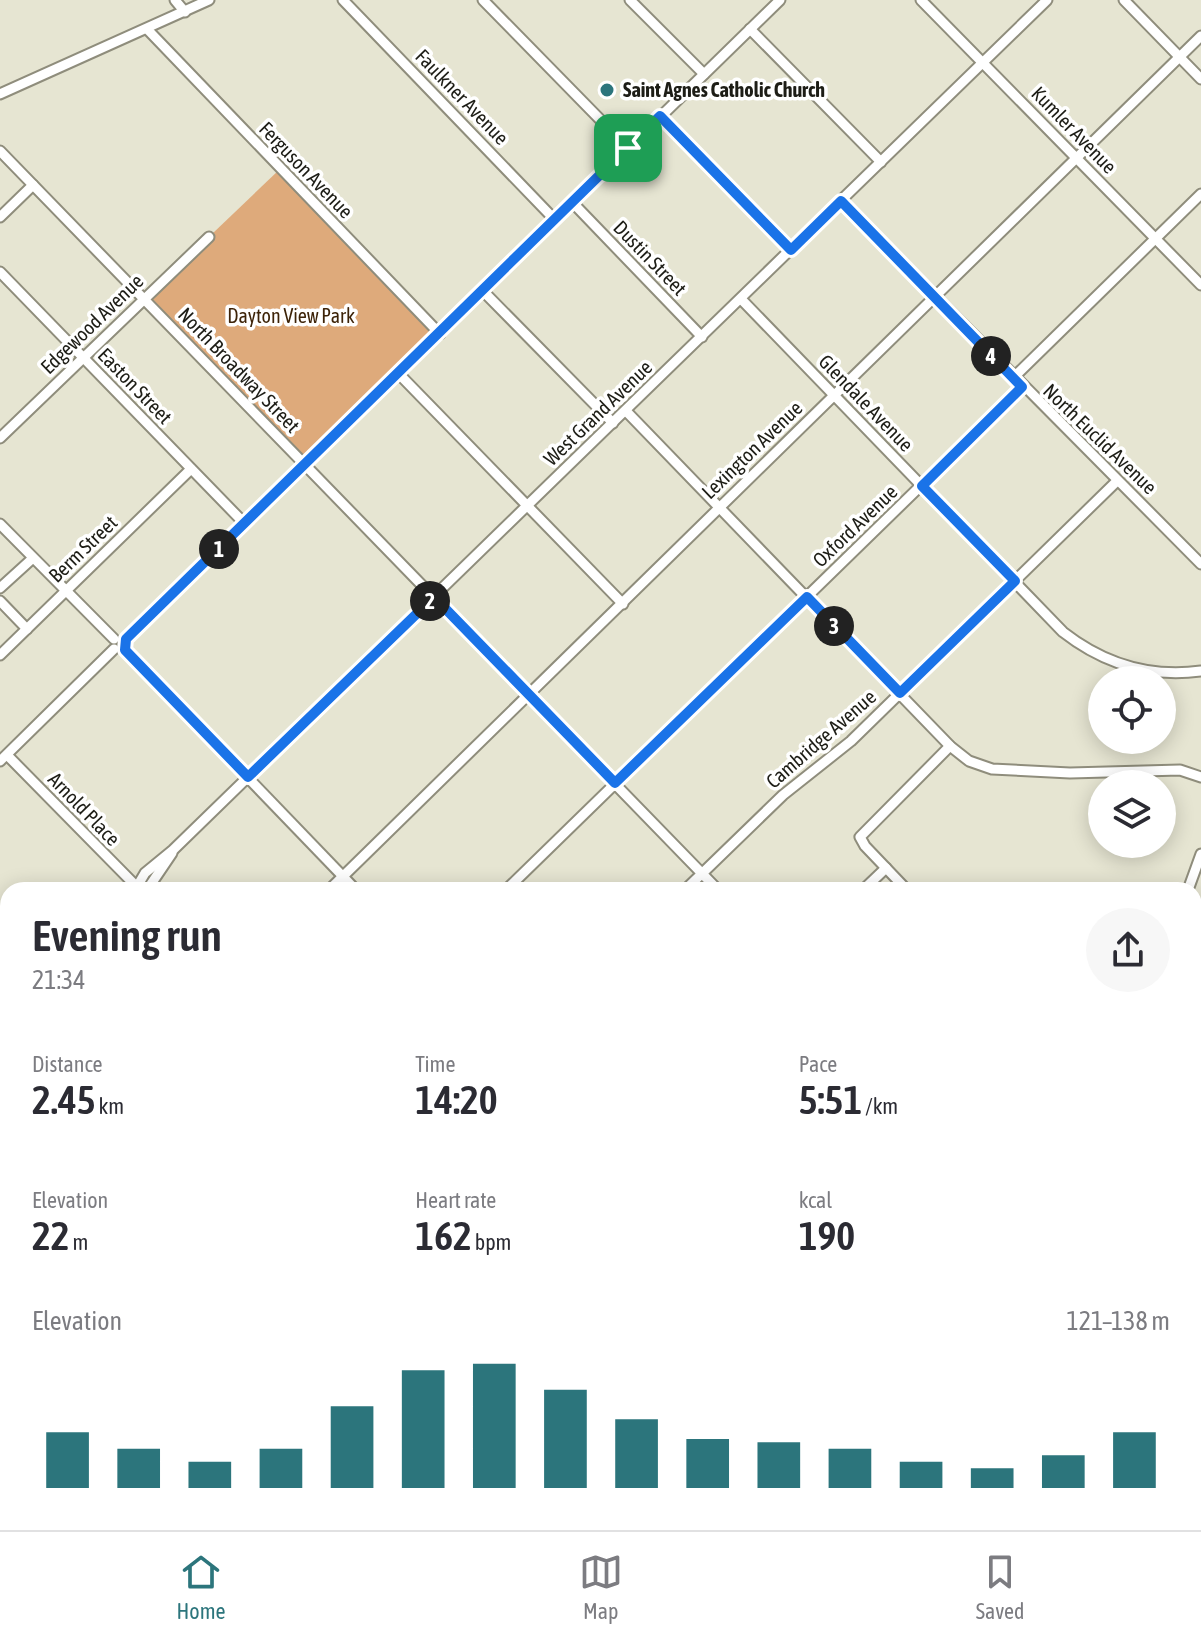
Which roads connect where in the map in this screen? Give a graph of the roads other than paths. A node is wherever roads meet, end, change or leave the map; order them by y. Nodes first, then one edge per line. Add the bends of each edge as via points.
1 (175, 0) edge
2 (209, 0) edge
3 (343, 0) edge
4 (483, 0) edge
5 (630, 0) edge
6 (780, 0) edge
7 (921, 0) edge
8 (1047, 0) edge
9 (1124, 0) edge
10 (185, 12) junction
11 (750, 29) junction
12 (148, 30) junction
13 (1201, 36) edge
14 (1179, 57) junction
15 (983, 63) junction
16 (704, 74) junction
17 (1201, 79) edge
18 (1, 94) edge
19 (660, 116) junction
20 (628, 148) junction
21 (0, 151) edge
22 (1076, 158) junction
23 (881, 162) junction
24 (33, 185) junction
25 (1201, 194) edge
26 (841, 201) junction
27 (573, 203) junction
28 (0, 217) edge
29 (555, 220) junction
30 (209, 237) dead end
31 (1155, 239) junction
32 (791, 250) junction
33 (0, 272) edge
34 (1201, 285) edge
35 (484, 292) junction
36 (934, 297) junction
37 (145, 298) junction
38 (741, 299) junction
39 (440, 334) junction
40 (702, 337) junction
41 (83, 358) junction
42 (399, 374) junction
43 (1013, 378) junction
44 (1022, 387) junction
45 (834, 395) junction
46 (626, 411) junction
47 (613, 423) junction
48 (0, 438) edge
49 (304, 465) junction
50 (191, 469) junction
51 (1117, 481) junction
52 (922, 486) junction
53 (528, 507) junction
54 (719, 507) junction
55 (0, 524) edge
56 (245, 524) junction
57 (33, 558) junction
58 (1201, 564) edge
59 (1015, 581) junction
60 (0, 588) edge
61 (66, 591) junction
62 (434, 597) junction
63 (807, 597) junction
64 (0, 601) edge
65 (623, 604) junction
66 (27, 629) junction
67 (120, 644) junction
68 (0, 655) edge
69 (1201, 671) edge
70 (900, 693) junction
71 (529, 695) junction
72 (950, 746) junction
73 (3, 758) edge
74 (248, 777) junction
75 (1201, 777) edge
76 (615, 783) junction
77 (173, 850) junction
78 (1201, 854) edge
79 (886, 868) junction
80 (702, 873) junction
81 (343, 876) junction
82 (130, 882) edge
83 (141, 882) edge
84 (152, 882) edge
85 (337, 882) edge
86 (349, 882) edge
87 (514, 882) edge
88 (693, 882) edge
89 (710, 882) edge
90 (871, 882) edge
91 (899, 882) edge
92 (1191, 882) edge

1 - 10 street
2 - 10 street
3 - 29 street, Faulkner Avenue
4 - 20 street
5 - 16 street
6 - 11 street
7 - 15 street, Kumler Avenue
8 - 15 street, West Grand Avenue
9 - 14 street
10 - 12 street
11 - 16 street
11 - 23 street
12 - 18 street
12 - 39 street, Ferguson Avenue
13 - 14 street, Lexington Avenue
14 - 17 street
14 - 22 street, Lexington Avenue
15 - 22 street, Kumler Avenue
15 - 23 street, West Grand Avenue
16 - 19 street
19 - 20 street
19 - 32 street
20 - 27 street
21 - 24 street, North Broadway Street
22 - 31 street, Kumler Avenue
22 - 36 street, Lexington Avenue
23 - 26 street, West Grand Avenue
24 - 28 street
24 - 37 street, North Broadway Street
25 - 31 street
26 - 32 street, West Grand Avenue
26 - 36 street, North Euclid Avenue
27 - 29 street
27 - 40 street, Dustin Street
29 - 35 street
30 - 37 street, Edgewood Avenue
31 - 34 street, Kumler Avenue
31 - 43 street
32 - 38 street, West Grand Avenue
33 - 41 street, Easton Street
35 - 39 street
35 - 47 street
36 - 43 street, North Euclid Avenue
36 - 45 street, Lexington Avenue
37 - 41 street, Edgewood Avenue
37 - 49 street, North Broadway Street
38 - 40 street, West Grand Avenue
38 - 45 street, Glendale Avenue
39 - 42 street
40 - 46 street, West Grand Avenue
41 - 48 street, Edgewood Avenue
41 - 50 street, Easton Street
42 - 49 street
42 - 53 street
43 - 44 street, North Euclid Avenue
44 - 51 street, North Euclid Avenue
44 - 52 street, Oxford Avenue
45 - 52 street, Glendale Avenue
45 - 54 street, Lexington Avenue
46 - 47 street, West Grand Avenue
46 - 54 street
47 - 53 street, West Grand Avenue
49 - 56 street
49 - 62 street, North Broadway Street
50 - 56 street, Easton Street
50 - 61 street, Berm Street
51 - 58 street, North Euclid Avenue
51 - 59 street, Cambridge Avenue
52 - 59 street, Glendale Avenue
52 - 63 street, Oxford Avenue
53 - 62 street, West Grand Avenue
53 - 65 street
54 - 63 street
54 - 65 street, Lexington Avenue
55 - 57 street
56 - 67 street
57 - 60 street
57 - 61 street
59 - 69 street, Glendale Avenue via 1063,632 1097,655 1144,671
59 - 70 street, Cambridge Avenue
61 - 66 street, Berm Street
61 - 67 street
62 - 71 street, North Broadway Street
62 - 74 street, West Grand Avenue
63 - 70 street
63 - 76 street, Oxford Avenue
64 - 66 street
65 - 71 street, Lexington Avenue
66 - 68 street, Berm Street
67 - 73 street
67 - 74 street
70 - 72 street
70 - 80 street, Cambridge Avenue
71 - 76 street, North Broadway Street
71 - 81 street, Lexington Avenue
72 - 75 street via 969,761 992,769 1180,770
72 - 79 street via 863,831 863,844
73 - 82 street, Arnold Place
74 - 77 street, West Grand Avenue
74 - 81 street
76 - 80 street, North Broadway Street
76 - 87 street, Oxford Avenue
77 - 83 street, West Grand Avenue
77 - 84 street, West Grand Avenue
78 - 92 street
79 - 90 street
79 - 91 street
80 - 88 street, Cambridge Avenue
80 - 89 street, North Broadway Street
81 - 85 street, Lexington Avenue
81 - 86 street

